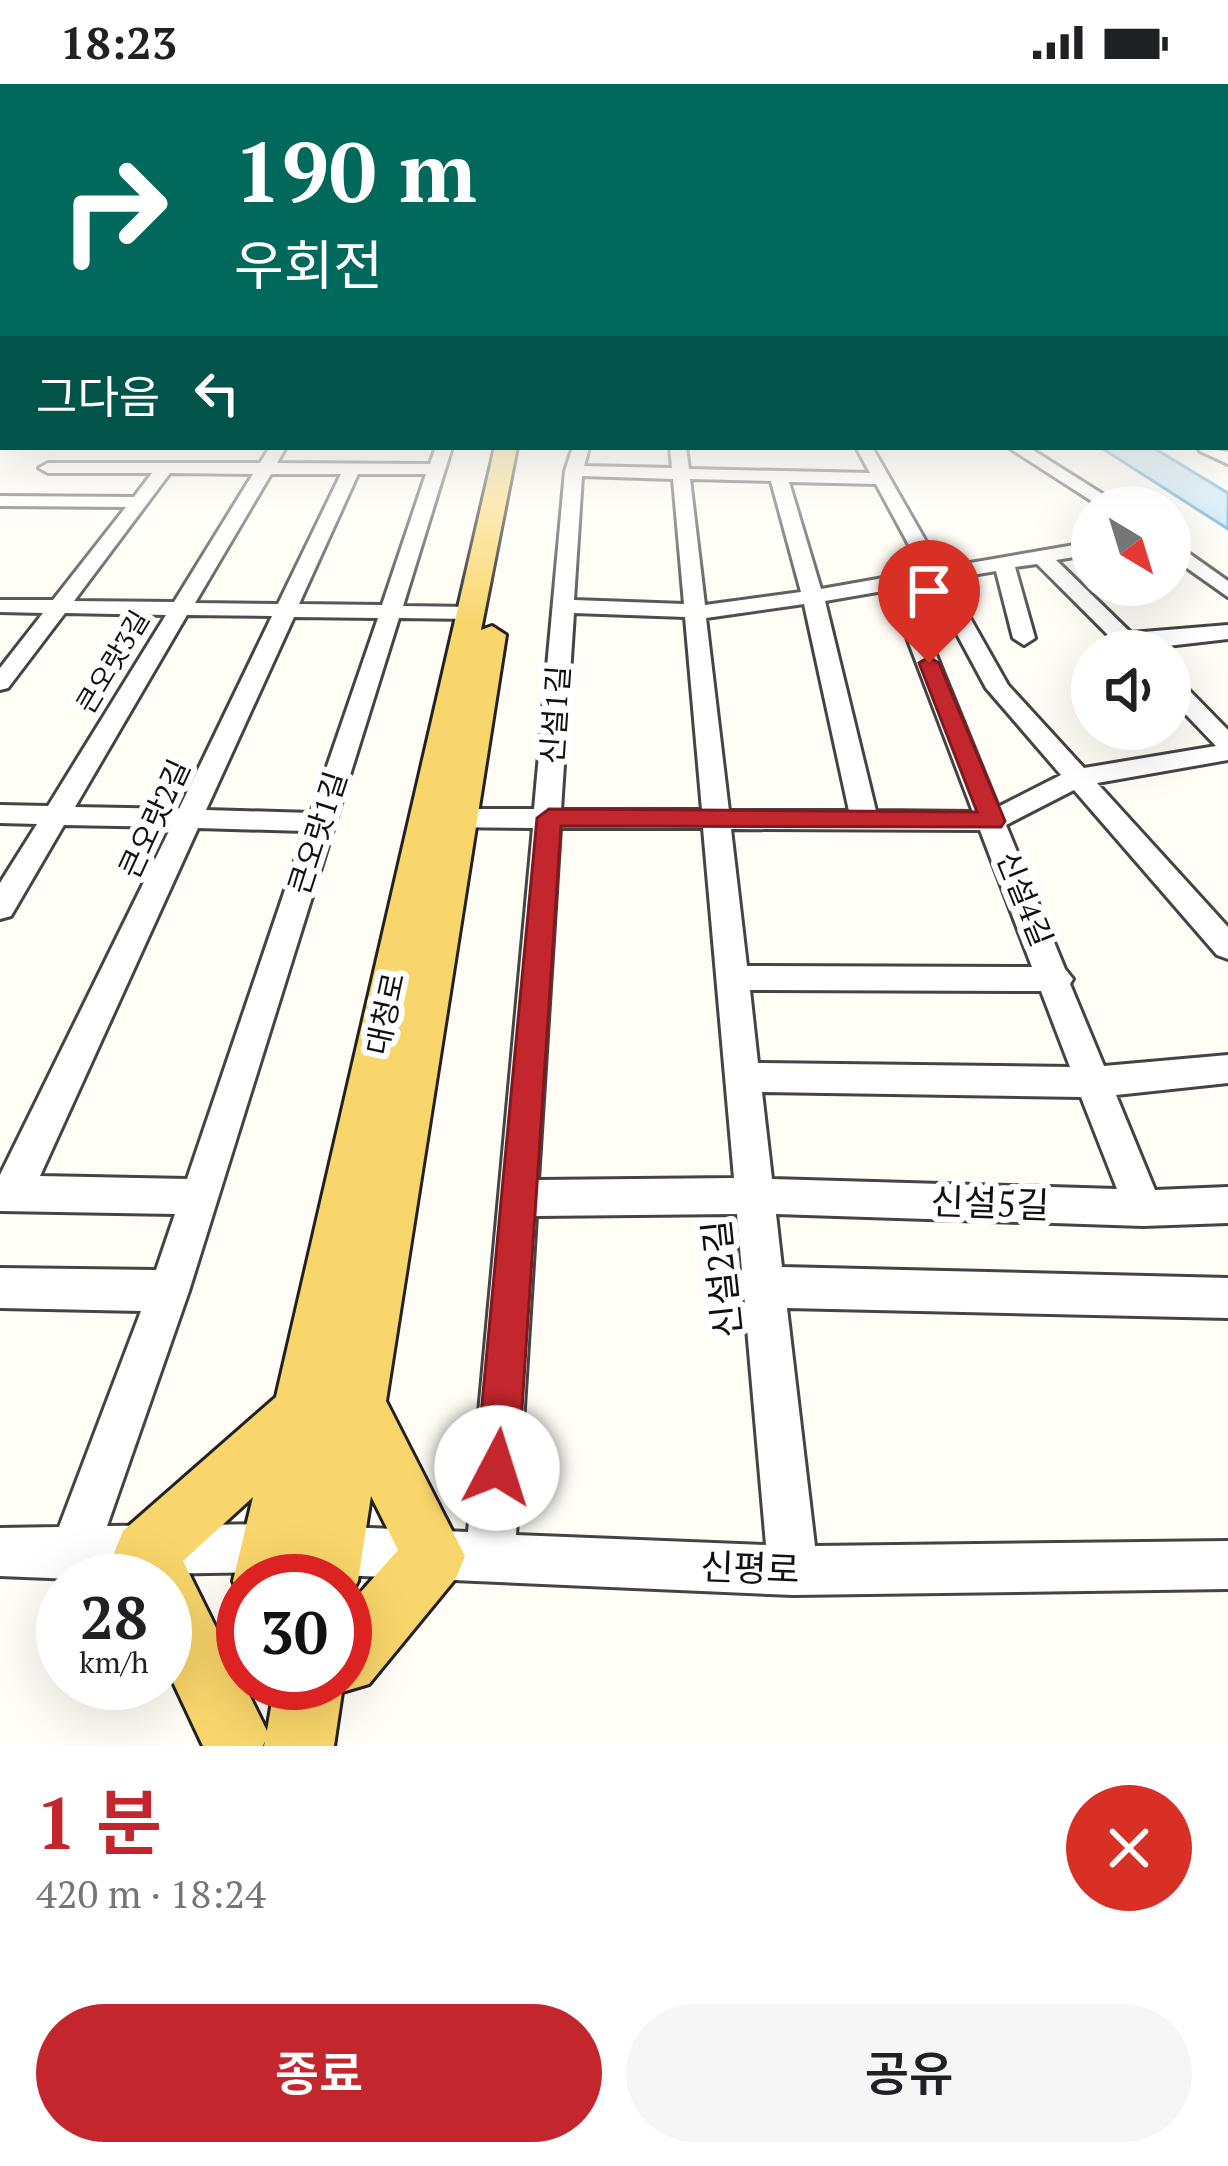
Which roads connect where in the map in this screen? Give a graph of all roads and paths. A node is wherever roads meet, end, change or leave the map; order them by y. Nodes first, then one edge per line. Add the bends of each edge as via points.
1 (42, 473) edge
2 (162, 473) edge
3 (262, 473) edge
4 (350, 473) edge
5 (435, 473) edge
6 (501, 473) edge
7 (519, 473) edge
8 (577, 473) edge
9 (682, 473) edge
10 (753, 473) edge
11 (878, 473) edge
12 (778, 477) junction
13 (881, 479) junction
14 (8, 501) edge
15 (140, 502) junction
16 (0, 517) edge
17 (1071, 552) edge
18 (1041, 557) junction
19 (1191, 562) edge
20 (1004, 564) junction
21 (937, 576) junction
22 (897, 584) junction
23 (1228, 591) edge
24 (814, 600) junction
25 (0, 606) edge
26 (564, 606) junction
27 (58, 607) junction
28 (179, 609) junction
29 (698, 609) junction
30 (287, 610) junction
31 (388, 611) junction
32 (471, 613) junction
33 (1116, 630) edge
34 (1228, 632) edge
35 (1191, 637) edge
36 (1024, 638) dead end
37 (0, 683) edge
38 (1191, 707) edge
39 (1228, 748) edge
40 (1076, 778) junction
41 (0, 814) edge
42 (58, 814) junction
43 (194, 816) junction
44 (444, 818) junction
45 (549, 818) junction
46 (864, 819) junction
47 (992, 821) junction
48 (322, 822) junction
49 (719, 822) junction
50 (0, 908) edge
51 (1228, 947) edge
52 (734, 978) junction
53 (1057, 979) junction
54 (1228, 1069) edge
55 (744, 1077) junction
56 (1095, 1082) junction
57 (7, 1194) edge
58 (752, 1196) junction
59 (200, 1197) junction
60 (519, 1198) junction
61 (1228, 1205) edge
62 (1143, 1208) junction
63 (761, 1287) junction
64 (0, 1288) edge
65 (169, 1291) junction
66 (1228, 1298) edge
67 (329, 1408) junction
68 (0, 1552) edge
69 (49, 1554) edge
70 (73, 1554) edge
71 (179, 1554) edge
72 (300, 1554) edge
73 (300, 1554) edge
74 (462, 1556) junction
75 (372, 1561) edge
76 (1228, 1565) edge
77 (794, 1571) junction
78 (192, 1612) edge
79 (372, 1632) edge
80 (216, 1636) edge

1 - 14 street
2 - 15 street
3 - 28 street, 큰오랏3길
4 - 30 street, 큰오랏2길
5 - 31 street, 큰오랏1길
6 - 32 main road, 대청로
7 - 44 main road, 대청로
8 - 26 street, 신설1길
9 - 29 street, 신설2길
10 - 12 street
11 - 13 street
12 - 13 street
12 - 24 street
13 - 21 street
14 - 15 street
14 - 16 street
15 - 27 street
17 - 18 street
18 - 20 street
18 - 33 street
19 - 23 street
20 - 21 street
20 - 36 street
21 - 22 street
21 - 40 street via 998,688
22 - 24 street
22 - 47 street, 신설4길
24 - 29 street
24 - 46 street
25 - 27 street
26 - 29 street
26 - 45 street, 신설1길
27 - 28 street
27 - 37 street
28 - 30 street
28 - 42 street, 큰오랏3길
29 - 49 street, 신설2길
30 - 31 street
30 - 43 street, 큰오랏2길
31 - 32 street
31 - 48 street, 큰오랏1길
32 - 44 main road, 대청로
34 - 35 street
38 - 39 street
39 - 40 street
40 - 47 street
40 - 51 street
41 - 42 street
42 - 43 street
42 - 50 street, 큰오랏3길
43 - 48 street
43 - 57 street, 큰오랏2길
44 - 45 street
44 - 67 main road, 대청로
45 - 49 street
45 - 60 street, 신설1길
46 - 47 street
46 - 49 street
47 - 53 street, 신설4길
48 - 59 street, 큰오랏1길
49 - 52 street, 신설2길
52 - 53 street
52 - 55 street, 신설2길
53 - 56 street, 신설4길
54 - 56 street
55 - 56 street
55 - 58 street, 신설2길
56 - 62 street, 신설4길
57 - 59 street
58 - 60 street, 신설5길
58 - 62 street, 신설5길
58 - 63 street, 신설2길
59 - 65 street, 큰오랏1길
60 - 74 street, 신설1길
61 - 62 street, 신설5길
63 - 66 street
63 - 77 street, 신설2길
64 - 65 street
65 - 70 street, 큰오랏1길
67 - 71 main road
67 - 72 main road, 대청로
67 - 73 main road, 대청로
67 - 74 main road
68 - 69 street, 신평로
74 - 75 street, 신평로
74 - 77 street, 신평로
74 - 79 main road
76 - 77 street, 신평로
78 - 80 main road

